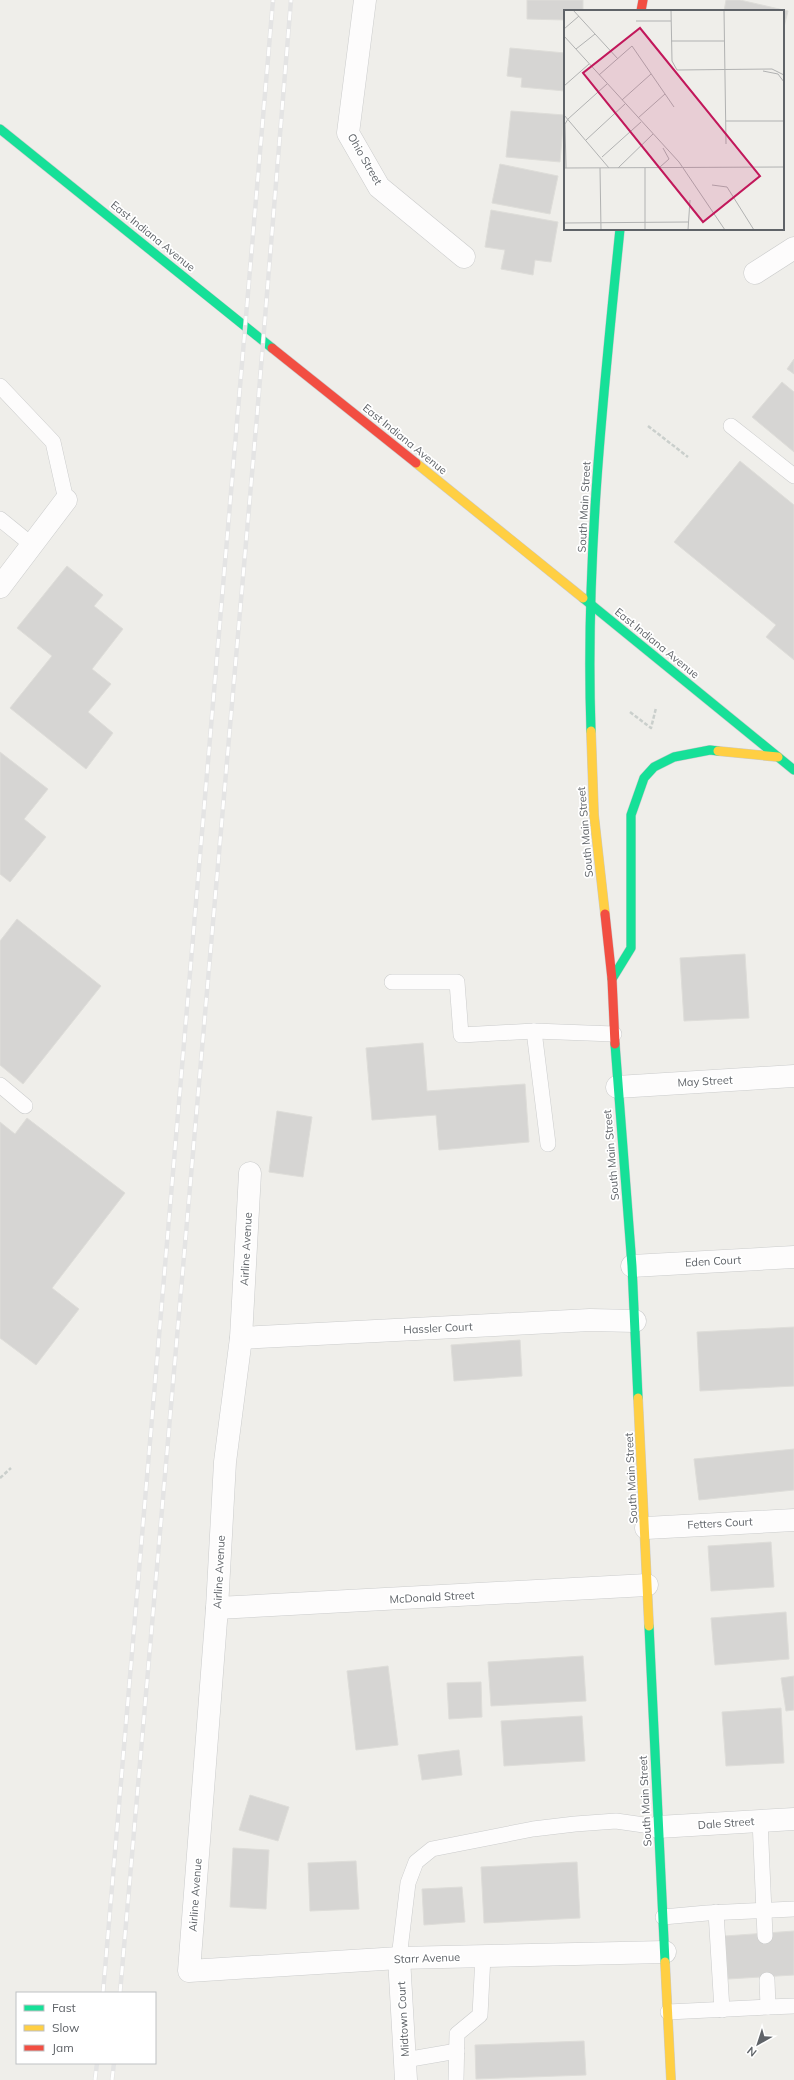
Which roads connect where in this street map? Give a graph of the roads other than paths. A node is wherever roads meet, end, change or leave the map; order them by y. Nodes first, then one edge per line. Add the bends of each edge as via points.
1 (365, 0) edge
2 (642, 0) edge
3 (641, 10) edge
4 (0, 130) edge
5 (620, 230) edge
6 (794, 248) edge
7 (464, 257) dead end
8 (755, 273) dead end
9 (0, 386) edge
10 (731, 426) dead end
11 (794, 476) edge
12 (66, 500) joint
13 (0, 519) edge
14 (32, 545) junction
15 (0, 587) edge
16 (591, 605) junction
17 (778, 757) junction
18 (794, 770) edge
19 (612, 980) junction
20 (392, 982) dead end
21 (534, 1031) junction
22 (614, 1034) junction
23 (794, 1076) edge
24 (0, 1085) edge
25 (617, 1087) junction
26 (26, 1106) dead end
27 (548, 1144) dead end
28 (250, 1173) dead end
29 (794, 1257) edge
30 (632, 1266) junction
31 (635, 1321) junction
32 (241, 1338) junction
33 (794, 1520) edge
34 (646, 1528) junction
35 (647, 1586) junction
36 (217, 1608) junction
37 (794, 1819) edge
38 (760, 1820) junction
39 (658, 1827) junction
40 (794, 1909) edge
41 (764, 1910) junction
42 (716, 1912) junction
43 (663, 1917) junction
44 (765, 1936) dead end
45 (665, 1952) junction
46 (483, 1956) junction
47 (399, 1958) junction
48 (190, 1971) joint
49 (767, 1980) dead end
50 (794, 2006) edge
51 (768, 2007) junction
52 (722, 2010) junction
53 (668, 2012) junction
54 (457, 2051) junction
55 (406, 2070) edge
56 (456, 2080) edge
57 (671, 2080) edge

1 - 7 street, Ohio Street via 348,133 379,187
2 - 3 main road
4 - 16 main road, East Indiana Avenue
5 - 16 main road, South Main Street via 601,413
6 - 8 street
9 - 12 lane via 53,442
10 - 11 lane
12 - 14 street
13 - 14 lane
14 - 15 street
16 - 17 main road, East Indiana Avenue
16 - 19 main road, South Main Street via 589,675 594,815
17 - 18 main road, East Indiana Avenue
17 - 19 main road via 710,750 674,757 654,767 644,778 631,815 631,948
19 - 22 main road, South Main Street
20 - 21 lane via 457,982 461,1035
21 - 22 lane
21 - 27 lane
22 - 25 main road, South Main Street
23 - 25 street, May Street
24 - 26 lane
25 - 30 main road, South Main Street
28 - 32 street, Airline Avenue
29 - 30 street, Eden Court
30 - 31 main road, South Main Street
31 - 32 street, Hassler Court via 590,1320
31 - 34 main road, South Main Street
32 - 36 street, Airline Avenue via 225,1462
33 - 34 street, Fetters Court
34 - 35 main road, South Main Street
35 - 36 street, McDonald Street
35 - 39 main road, South Main Street
36 - 48 street, Airline Avenue
37 - 38 street, Dale Street
38 - 39 street, Dale Street
38 - 41 lane
39 - 43 main road, South Main Street
39 - 47 lane via 616,1821 574,1824 533,1829 432,1849 416,1862 408,1883
40 - 41 lane
41 - 42 lane
41 - 44 lane
42 - 43 lane
42 - 52 lane
43 - 45 main road, South Main Street
45 - 46 street, Starr Avenue
45 - 53 main road, South Main Street
46 - 47 street, Starr Avenue
46 - 54 lane via 480,2015 457,2034
47 - 48 street, Starr Avenue
47 - 55 street, Midtown Court
49 - 51 lane
50 - 51 lane
51 - 52 lane
52 - 53 lane
53 - 57 main road, South Main Street
54 - 55 lane
54 - 56 lane

